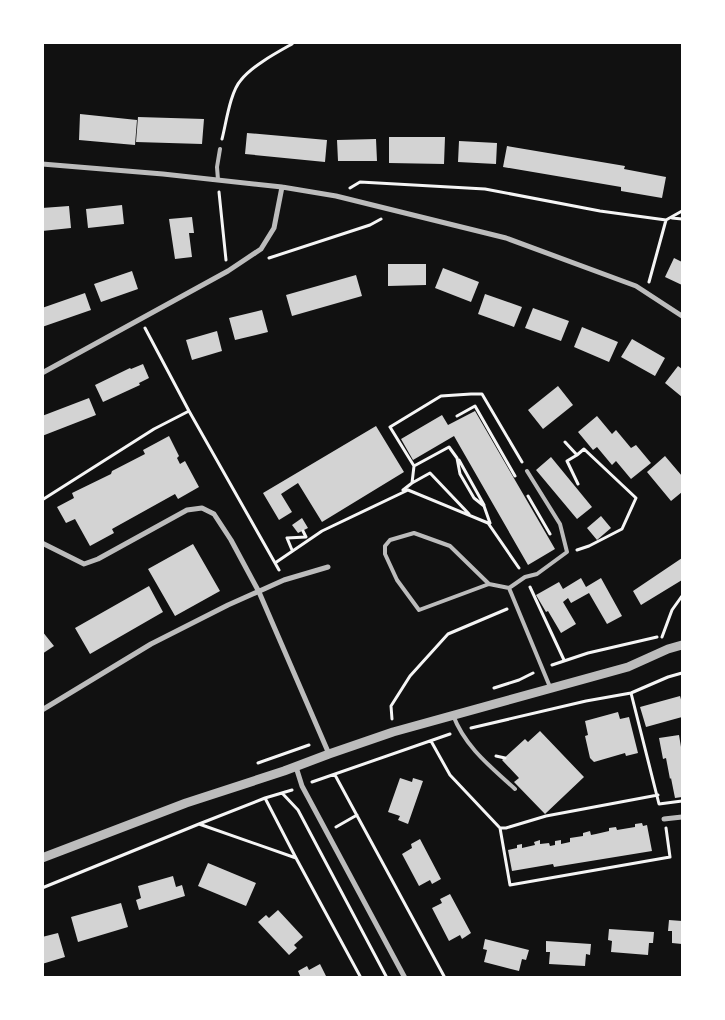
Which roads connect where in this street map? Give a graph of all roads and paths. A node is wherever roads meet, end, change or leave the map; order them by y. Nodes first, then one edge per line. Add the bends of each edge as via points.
1 (291, 42) edge
2 (220, 149) joint
3 (42, 164) edge
4 (218, 180) junction
5 (282, 187) junction
6 (336, 196) junction
7 (394, 210) junction
8 (682, 211) edge
9 (671, 217) junction
10 (666, 220) junction
11 (682, 220) edge
12 (245, 259) junction
13 (228, 271) junction
14 (646, 292) junction
15 (682, 316) edge
16 (140, 318) junction
17 (42, 373) edge
18 (475, 406) dead end
19 (189, 411) junction
20 (457, 416) dead end
21 (565, 442) dead end
22 (577, 455) junction
23 (414, 466) junction
24 (527, 471) joint
25 (412, 483) junction
26 (578, 484) dead end
27 (401, 492) dead end
28 (42, 500) edge
29 (471, 516) dead end
30 (491, 525) dead end
31 (303, 531) dead end
32 (42, 543) edge
33 (292, 550) dead end
34 (567, 552) junction
35 (328, 567) dead end
36 (525, 577) junction
37 (284, 580) junction
38 (489, 584) junction
39 (509, 588) junction
40 (259, 592) junction
41 (682, 596) edge
42 (516, 604) junction
43 (662, 636) junction
44 (682, 645) edge
45 (668, 649) junction
46 (564, 660) junction
47 (543, 668) junction
48 (682, 673) edge
49 (551, 689) junction
50 (631, 693) junction
51 (42, 710) edge
52 (453, 715) junction
53 (459, 731) junction
54 (393, 732) junction
55 (323, 740) junction
56 (431, 741) junction
57 (329, 754) junction
58 (256, 764) dead end
59 (296, 767) junction
60 (335, 775) junction
61 (302, 786) junction
62 (515, 789) dead end
63 (282, 794) junction
64 (658, 795) junction
65 (266, 798) junction
66 (682, 801) edge
67 (357, 815) junction
68 (682, 818) edge
69 (664, 819) joint
70 (199, 824) junction
71 (500, 828) junction
72 (327, 832) junction
73 (42, 858) edge
74 (296, 858) junction
75 (42, 888) edge
76 (361, 978) edge
77 (387, 978) edge
78 (405, 978) edge
79 (445, 978) edge

1 - 2 path via 240,80 230,102
2 - 4 lane
3 - 4 street
4 - 5 street
4 - 13 path
5 - 6 street
5 - 12 street via 274,228 261,249
6 - 7 street
6 - 10 path via 360,182 485,189
7 - 12 path via 370,226 255,263
7 - 14 street via 506,238
8 - 9 path
9 - 10 path
9 - 11 path
10 - 14 path
12 - 13 street
13 - 16 street
14 - 15 street
16 - 17 street
16 - 19 path
18 - 20 path
19 - 28 path via 154,429
19 - 37 path
21 - 22 path
22 - 26 path via 567,461
22 - 34 path via 584,449 636,498 622,529 589,546
23 - 24 path via 390,427 441,396 482,394
23 - 25 path
23 - 30 path via 449,447 458,458 460,474 474,498 484,506
24 - 34 lane via 560,524
25 - 27 path
25 - 29 path via 430,473
31 - 33 path via 306,537 287,538
32 - 40 street via 84,564 187,510 202,508 214,514
34 - 36 lane via 537,574
35 - 37 street
36 - 39 lane
36 - 46 path
37 - 40 street
38 - 38 lane via 419,610 384,554 385,546 390,540 414,533 450,546
38 - 39 lane
39 - 42 lane
40 - 51 street via 151,644
40 - 55 street
41 - 43 path via 672,610
42 - 47 lane
42 - 54 path via 448,634 410,676 391,706
43 - 45 path
43 - 46 path
44 - 45 street
45 - 49 street via 628,668
46 - 47 path
47 - 49 lane
48 - 50 path
49 - 52 street
50 - 53 path
50 - 64 path
52 - 53 lane
52 - 54 street
53 - 56 path
53 - 62 lane via 474,752
54 - 57 street
55 - 57 street
55 - 58 path
56 - 60 path
56 - 71 path via 450,775
57 - 59 street
59 - 61 street
59 - 73 street via 186,803
60 - 61 path
60 - 67 path
61 - 63 path
61 - 72 street
63 - 65 path
63 - 77 path via 298,810
64 - 66 path via 659,804
64 - 71 path
65 - 70 path
65 - 74 path
67 - 72 path
67 - 79 path
68 - 69 street
69 - 71 path via 670,857 510,885
70 - 74 path
70 - 75 path
72 - 78 street
74 - 76 path

